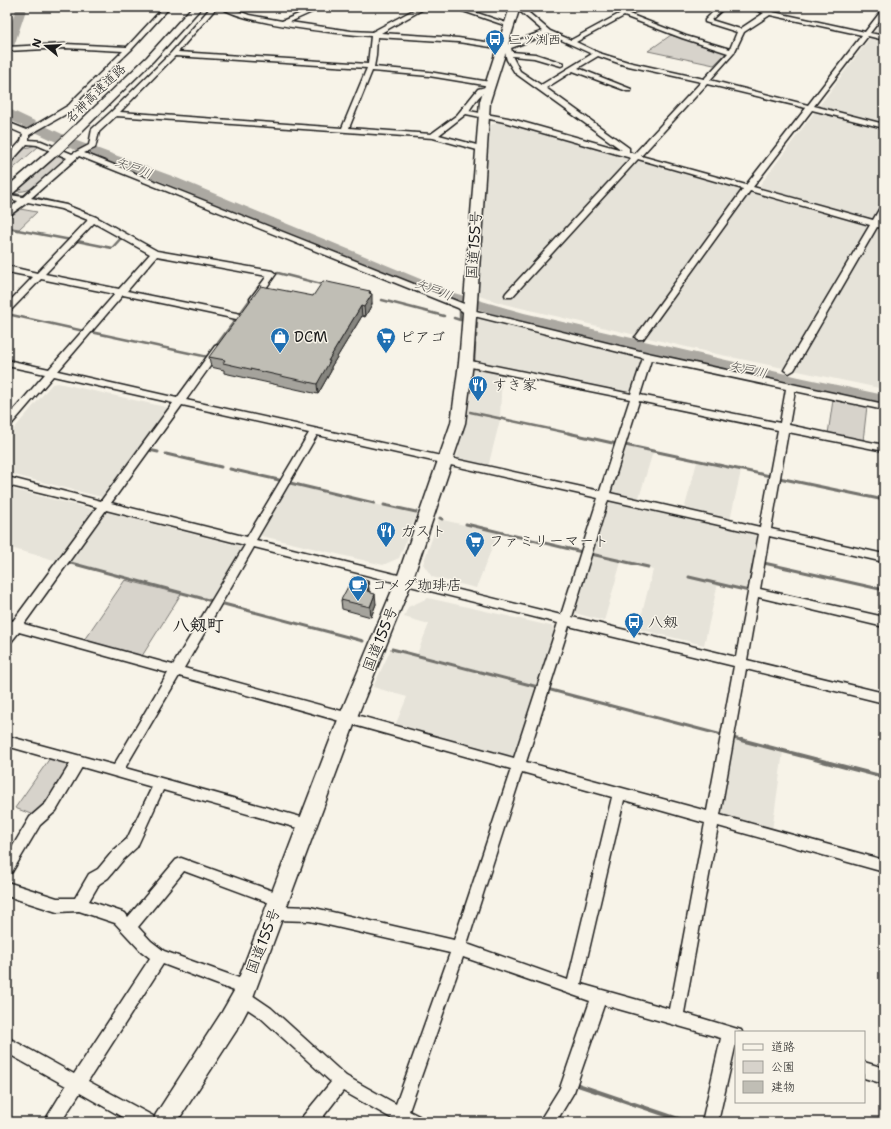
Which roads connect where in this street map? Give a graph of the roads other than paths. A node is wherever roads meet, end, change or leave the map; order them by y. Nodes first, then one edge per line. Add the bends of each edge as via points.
1 (166, 7) edge
2 (185, 7) edge
3 (197, 7) edge
4 (214, 7) edge
5 (224, 7) edge
6 (320, 7) edge
7 (424, 7) edge
8 (454, 7) edge
9 (517, 7) edge
10 (634, 7) edge
11 (644, 7) edge
12 (714, 7) edge
13 (751, 7) edge
14 (771, 10) edge
15 (884, 11) edge
16 (624, 14) junction
17 (283, 23) junction
18 (509, 25) junction
19 (741, 31) junction
20 (548, 32) junction
21 (374, 34) junction
22 (867, 34) junction
23 (884, 38) edge
24 (570, 43) junction
25 (9, 48) edge
26 (129, 49) junction
27 (506, 49) junction
28 (732, 52) junction
29 (173, 54) junction
30 (597, 54) junction
31 (561, 64) dead end
32 (370, 68) junction
33 (573, 69) junction
34 (706, 81) junction
35 (489, 86) junction
36 (541, 88) junction
37 (629, 90) dead end
38 (811, 107) junction
39 (464, 112) junction
40 (101, 115) tunnel mouth
41 (484, 115) junction
42 (111, 116) junction
43 (7, 124) edge
44 (884, 126) edge
45 (72, 129) junction
46 (345, 130) junction
47 (28, 133) junction
48 (433, 136) junction
49 (26, 142) junction
50 (481, 149) junction
51 (49, 150) junction
52 (625, 153) junction
53 (77, 155) junction
54 (637, 156) junction
55 (7, 161) edge
56 (7, 182) edge
57 (750, 188) junction
58 (10, 195) edge
59 (25, 199) junction
60 (884, 208) edge
61 (7, 215) edge
62 (93, 219) junction
63 (880, 224) edge
64 (155, 253) junction
65 (7, 269) edge
66 (39, 276) junction
67 (121, 292) junction
68 (509, 295) dead end
69 (469, 305) junction
70 (7, 309) edge
71 (640, 337) dead end
72 (222, 343) edge
73 (648, 356) junction
74 (7, 363) edge
75 (466, 363) junction
76 (790, 370) dead end
77 (51, 373) junction
78 (791, 388) junction
79 (635, 397) junction
80 (179, 402) junction
81 (884, 408) edge
82 (7, 424) edge
83 (784, 428) junction
84 (315, 431) junction
85 (884, 448) edge
86 (447, 460) junction
87 (7, 481) edge
88 (604, 495) junction
89 (104, 505) junction
90 (765, 531) junction
91 (251, 541) junction
92 (884, 558) edge
93 (404, 581) junction
94 (754, 592) junction
95 (565, 620) junction
96 (884, 622) edge
97 (12, 625) edge
98 (7, 639) edge
99 (741, 663) junction
100 (176, 670) junction
101 (884, 698) edge
102 (348, 717) junction
103 (7, 741) edge
104 (79, 761) junction
105 (518, 765) junction
106 (117, 771) junction
107 (160, 783) junction
108 (619, 793) junction
109 (712, 818) junction
110 (308, 825) junction
111 (884, 866) edge
112 (7, 868) edge
113 (7, 889) edge
114 (79, 904) junction
115 (276, 907) junction
116 (129, 927) junction
117 (459, 948) junction
118 (160, 956) junction
119 (573, 989) junction
120 (243, 992) junction
121 (599, 997) junction
122 (676, 1018) junction
123 (733, 1034) edge
124 (7, 1045) edge
125 (865, 1070) edge
126 (884, 1076) edge
127 (341, 1081) junction
128 (78, 1083) junction
129 (404, 1119) edge
130 (52, 1122) edge
131 (146, 1122) edge
132 (164, 1122) edge
133 (309, 1122) edge
134 (547, 1122) edge
135 (710, 1122) edge

1 - 26 street
2 - 45 highway, 名神高速道路
3 - 45 highway, 名神高速道路 via 150,59
4 - 29 street
5 - 17 street via 247,17
6 - 17 street
7 - 21 street
8 - 18 street
9 - 18 highway, 国道155号
9 - 20 street
10 - 11 street
10 - 16 street
12 - 19 street via 711,8 718,11 706,21
13 - 14 street
14 - 19 street
14 - 22 street
15 - 22 street
16 - 24 street
16 - 28 street
17 - 21 street
18 - 27 highway, 国道155号
19 - 28 street
20 - 24 street
20 - 27 street
21 - 27 street via 458,40
21 - 32 street via 374,56
22 - 23 street
22 - 38 street
24 - 30 street
25 - 26 street via 65,46
26 - 47 street via 79,97 76,108
27 - 31 street
27 - 35 highway, 国道155号
27 - 36 street via 517,72
28 - 34 street
29 - 32 street
29 - 42 street
30 - 33 street
30 - 34 street via 656,71
32 - 35 street via 429,74
32 - 46 street
33 - 36 street
33 - 37 street
34 - 38 street
34 - 54 street
35 - 39 street via 472,100
35 - 41 highway, 国道155号
36 - 52 street via 626,150
38 - 44 street
38 - 57 street
39 - 41 street
39 - 48 street
40 - 42 street
41 - 50 highway, 国道155号
41 - 52 street
42 - 46 street
42 - 53 street via 95,131 92,146
43 - 47 street
45 - 51 highway, 名神高速道路, bridge
46 - 48 street
47 - 49 street
48 - 50 street
49 - 53 street
49 - 55 street
50 - 69 highway, 国道155号
51 - 56 highway, 名神高速道路
51 - 58 highway, 名神高速道路
52 - 54 street
53 - 59 street
53 - 69 street via 461,306
54 - 57 street
54 - 68 street
57 - 63 street
57 - 71 street
58 - 59 street
59 - 61 street
59 - 62 street via 63,207
60 - 63 street
62 - 64 street
62 - 66 street
63 - 76 street
64 - 67 street
64 - 67 street via 272,274 243,314
65 - 66 street
66 - 67 street
66 - 70 street
67 - 77 street
69 - 73 street
69 - 75 highway, 国道155号
72 - 80 street
73 - 78 street
73 - 79 street
74 - 77 street
75 - 79 street
75 - 86 highway, 国道155号 via 458,423
77 - 80 street
77 - 82 street
78 - 81 street
78 - 83 street
79 - 83 street
79 - 88 street
80 - 84 street
80 - 89 street
83 - 85 street
83 - 90 street
84 - 86 street
84 - 91 street
86 - 88 street
86 - 93 highway, 国道155号
87 - 89 street
88 - 90 street
88 - 95 street
89 - 91 street
89 - 97 street
90 - 92 street
90 - 94 street
91 - 93 street
91 - 100 street
93 - 95 street
93 - 102 highway, 国道155号
94 - 96 street
94 - 99 street
95 - 99 street
95 - 105 street
97 - 98 street
97 - 100 street
99 - 101 street
99 - 109 street
100 - 102 street
100 - 106 street
102 - 105 street
102 - 110 highway, 国道155号
103 - 104 street
104 - 106 street
104 - 112 street via 51,807 35,821
105 - 108 street
105 - 117 street
106 - 107 street
107 - 110 street
107 - 114 street via 132,843 117,856 100,877 94,879
108 - 109 street
108 - 119 street
109 - 111 street
109 - 122 street
110 - 115 highway, 国道155号
113 - 114 street via 57,905
114 - 116 street via 120,918
115 - 116 street via 181,864
115 - 117 street
115 - 120 highway, 国道155号
116 - 118 street via 146,946
117 - 119 street
117 - 129 street
118 - 120 street
118 - 128 street
119 - 121 street
120 - 127 street
120 - 132 highway, 国道155号 via 230,1020
121 - 122 street
121 - 134 street via 566,1092
122 - 123 street
123 - 135 street
124 - 128 street
125 - 126 street
127 - 129 street
127 - 133 street
128 - 130 street
128 - 131 street

